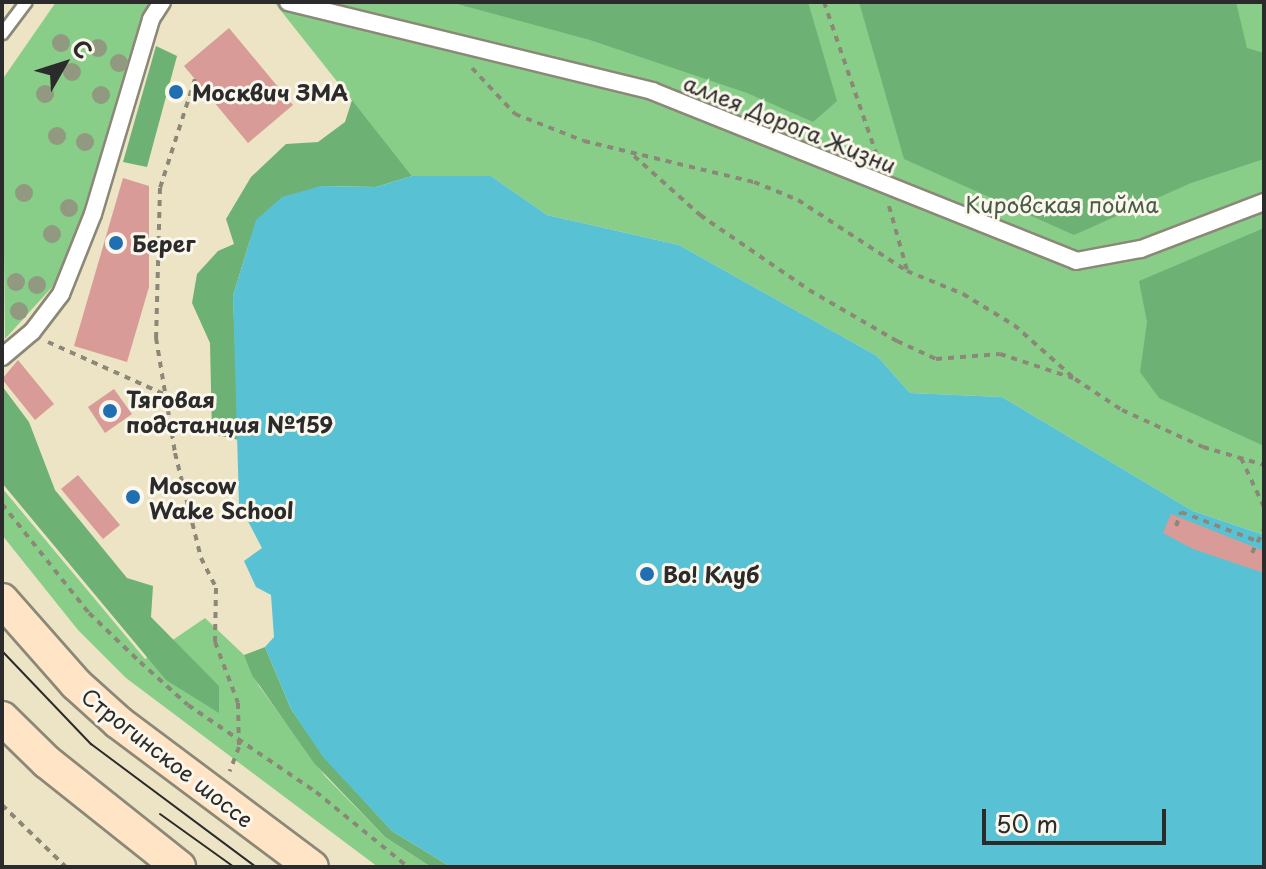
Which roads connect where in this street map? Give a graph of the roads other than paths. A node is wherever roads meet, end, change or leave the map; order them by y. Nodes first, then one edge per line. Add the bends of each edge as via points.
1 (25, 2) edge
2 (162, 2) edge
3 (288, 2) edge
4 (2, 33) edge
5 (1264, 202) edge
6 (2, 357) edge
7 (2, 600) edge
8 (2, 718) edge
9 (176, 866) edge
10 (312, 867) edge

1 - 4 lane
2 - 6 street via 151,19 93,214 61,294 32,332
3 - 5 street, аллея Дорога Жизни via 652,91 1076,261 1141,249
7 - 10 main road, Строгинское шоссе via 76,684 118,722
8 - 9 main road via 47,762

